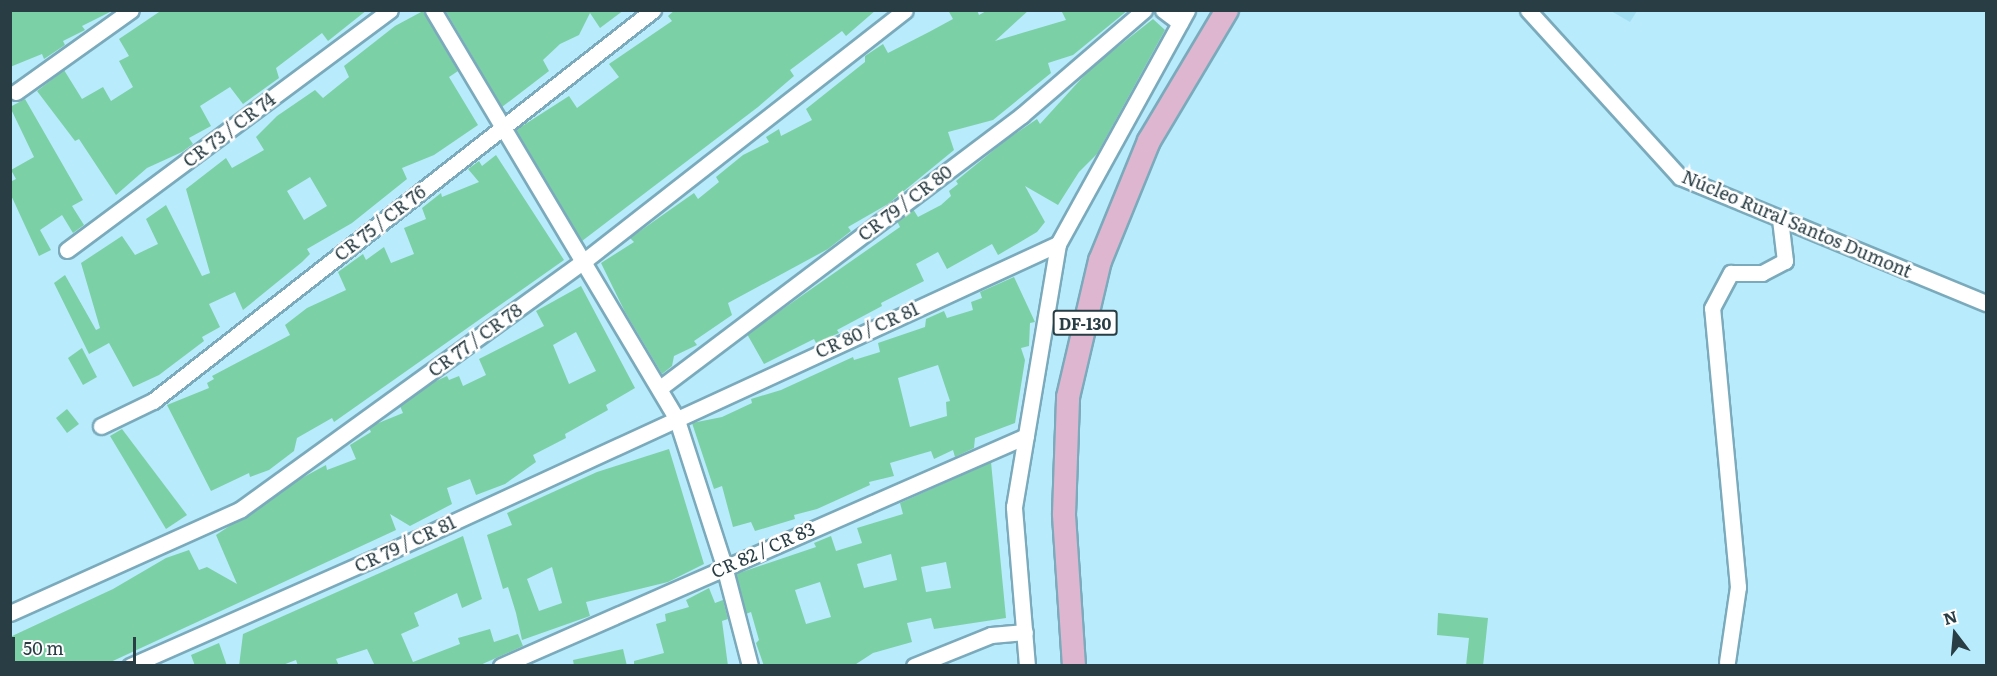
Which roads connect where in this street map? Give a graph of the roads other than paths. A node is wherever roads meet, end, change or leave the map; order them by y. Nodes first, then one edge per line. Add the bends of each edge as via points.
1 (131, 10) edge
2 (390, 10) edge
3 (433, 10) edge
4 (653, 10) edge
5 (905, 10) edge
6 (1144, 10) edge
7 (1163, 10) edge
8 (1227, 10) edge
9 (1528, 10) edge
10 (1184, 17) edge
11 (16, 92) dead end
12 (502, 127) junction
13 (1780, 219) junction
14 (1058, 244) junction
15 (67, 250) dead end
16 (584, 261) junction
17 (1986, 303) edge
18 (660, 388) junction
19 (676, 417) junction
20 (101, 426) dead end
21 (1026, 435) junction
22 (724, 566) junction
23 (10, 613) edge
24 (1025, 632) junction
25 (1727, 662) dead end
26 (130, 666) edge
27 (501, 666) edge
28 (750, 666) edge
29 (914, 666) edge
30 (1027, 666) edge
31 (1074, 666) edge

1 - 11 street
2 - 15 street, CR 73 / CR 74
3 - 12 street
4 - 12 street, CR 75 / CR 76
5 - 16 street, CR 77 / CR 78
6 - 18 street, CR 79 / CR 80 via 1022,115
7 - 10 street
8 - 31 main road, DF-130 via 1149,141 1100,261 1073,375 1068,398 1064,514
9 - 13 street, Núcleo Rural Santos Dumont via 1680,177
10 - 14 street
12 - 16 street
12 - 20 street, CR 75 / CR 76 via 153,400
13 - 17 street, Núcleo Rural Santos Dumont
13 - 25 street via 1785,261 1762,273 1731,273 1712,308 1738,587
14 - 19 street, CR 80 / CR 81
14 - 21 street
16 - 18 street
16 - 23 street, CR 77 / CR 78 via 242,509
18 - 19 street
19 - 22 street
19 - 26 street, CR 79 / CR 81 via 374,560
21 - 22 street, CR 82 / CR 83
21 - 24 street via 1014,507
22 - 27 street, CR 82 / CR 83
22 - 28 street
24 - 29 street via 991,635
24 - 30 street

